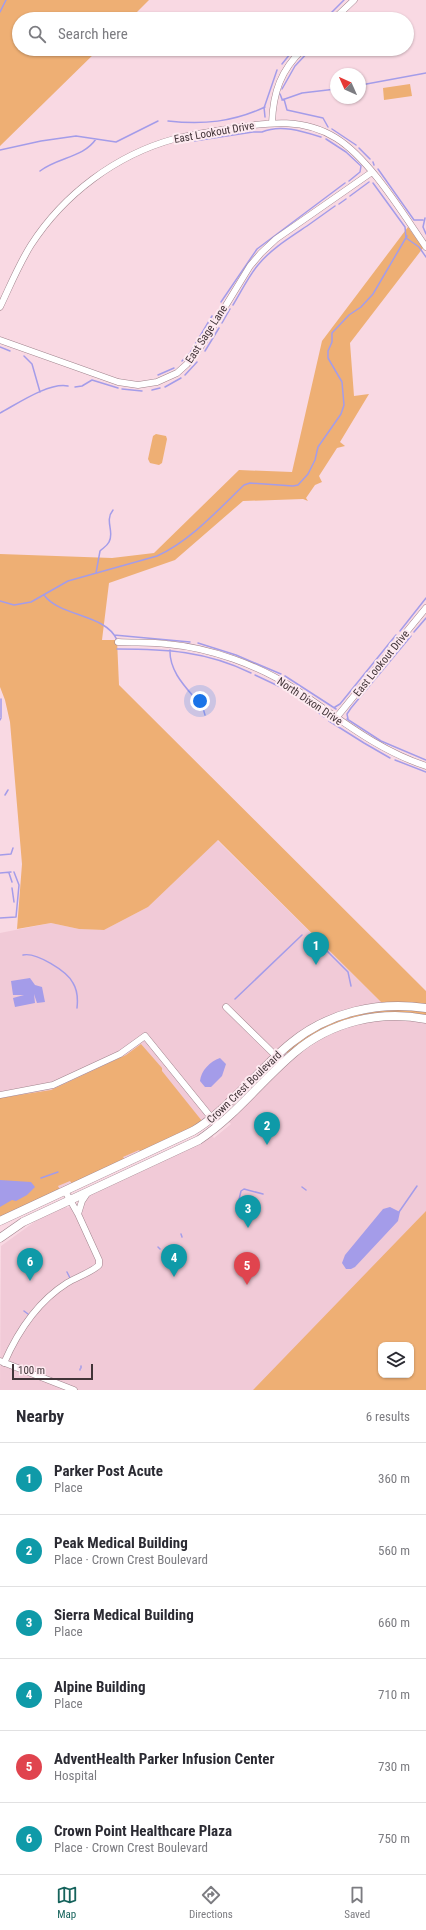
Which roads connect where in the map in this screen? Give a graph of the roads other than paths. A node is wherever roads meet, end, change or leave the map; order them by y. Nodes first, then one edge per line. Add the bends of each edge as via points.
1 (354, 0) edge
2 (341, 12) edge
3 (297, 56) edge
4 (272, 123) junction
5 (372, 172) junction
6 (426, 247) edge
7 (0, 307) edge
8 (0, 340) edge
9 (426, 608) edge
10 (118, 642) dead end
11 (336, 718) junction
12 (426, 766) edge
13 (226, 1007) dead end
14 (426, 1008) edge
15 (426, 1018) edge
16 (276, 1056) junction
17 (284, 1063) junction
18 (0, 1095) edge
19 (212, 1119) junction
20 (218, 1126) junction
21 (135, 1159) junction
22 (140, 1168) junction
23 (66, 1191) junction
24 (88, 1191) junction
25 (70, 1200) junction
26 (39, 1214) junction
27 (78, 1214) junction
28 (0, 1221) edge
29 (0, 1238) edge
30 (0, 1245) edge
31 (2, 1362) edge
32 (74, 1390) edge

1 - 2 street
3 - 4 street via 285,69 277,85
4 - 5 street, East Lookout Drive via 300,124 327,133 358,154
4 - 7 street, East Lookout Drive via 172,140 136,154 101,174 69,199 45,225 26,253
5 - 6 street, East Lookout Drive
5 - 8 street, East Sage Lane via 261,252 194,356 182,370 164,380 145,384 118,382
9 - 11 street, East Lookout Drive
10 - 11 street, North Dixon Drive via 175,645 232,659 286,684
11 - 12 street, North Dixon Drive via 374,743
13 - 16 street
14 - 16 main road, Crown Crest Boulevard via 385,1006 346,1013 304,1033
15 - 17 main road, Crown Crest Boulevard via 390,1016 350,1022 311,1040
16 - 17 street
16 - 19 main road, Crown Crest Boulevard
17 - 20 main road, Crown Crest Boulevard
18 - 19 street via 53,1085 120,1054 145,1036
19 - 20 street
19 - 21 main road, Crown Crest Boulevard via 189,1134
20 - 22 main road, Crown Crest Boulevard via 190,1144
21 - 22 street
21 - 23 main road, Crown Crest Boulevard
22 - 24 main road, Crown Crest Boulevard
23 - 25 street
23 - 28 main road, Crown Crest Boulevard
24 - 25 main road, Crown Crest Boulevard
24 - 27 street
25 - 26 main road, Crown Crest Boulevard
25 - 27 street
26 - 29 main road, Crown Crest Boulevard
26 - 30 main road, Crown Crest Boulevard
27 - 31 street via 99,1265 66,1284 41,1305 20,1331
31 - 32 street

